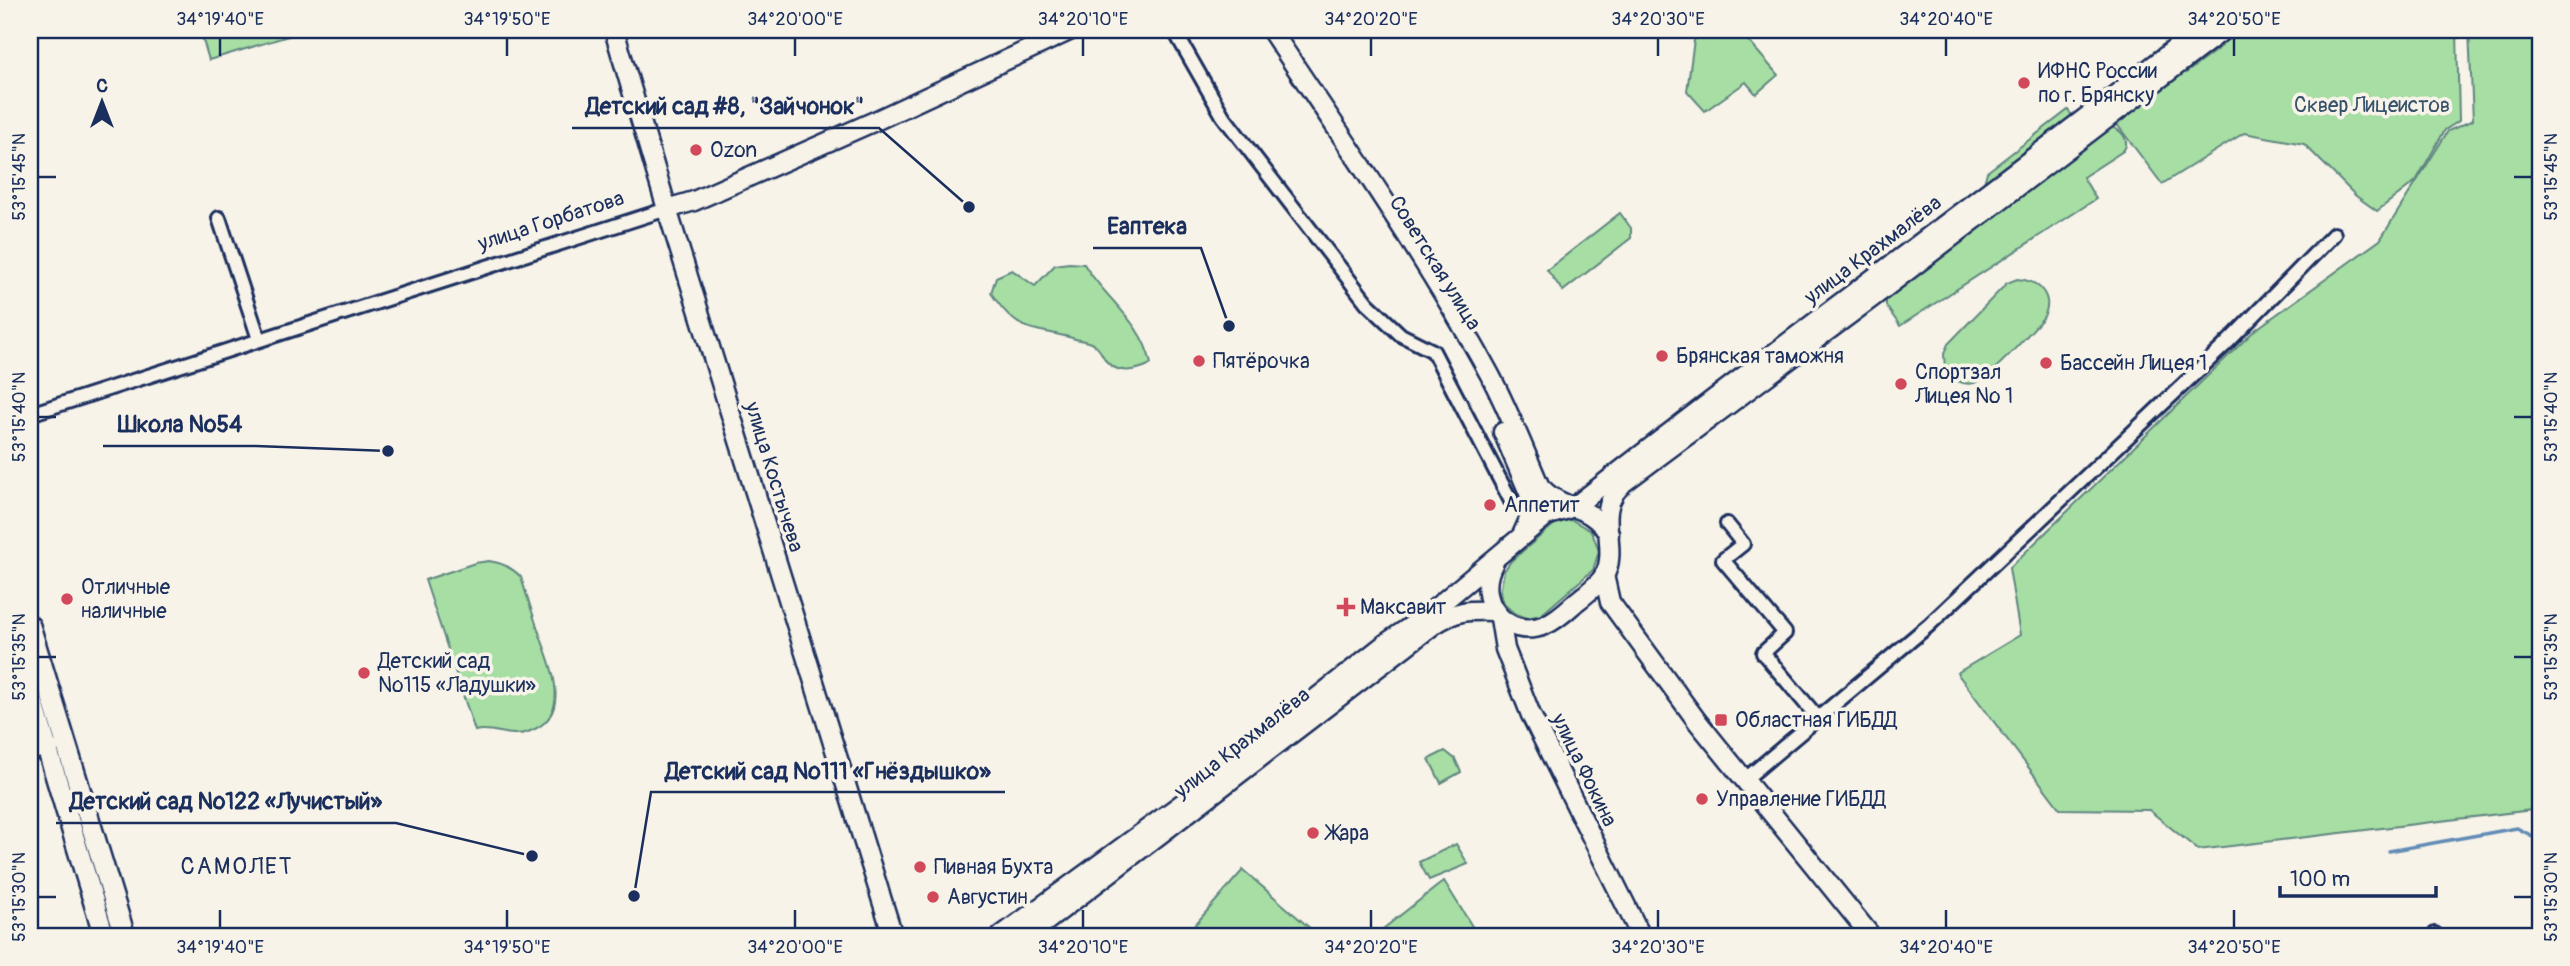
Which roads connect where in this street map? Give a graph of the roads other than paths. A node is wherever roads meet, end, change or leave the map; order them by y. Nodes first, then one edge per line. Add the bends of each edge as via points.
1 (614, 30) edge
2 (1071, 30) edge
3 (1174, 30) edge
4 (1257, 30) edge
5 (1271, 30) edge
6 (2199, 30) edge
7 (2223, 30) edge
8 (667, 209) junction
9 (219, 218) dead end
10 (2334, 234) dead end
11 (259, 339) junction
12 (30, 414) edge
13 (1511, 501) dead end
14 (1574, 507) junction
15 (1727, 524) dead end
16 (1609, 534) junction
17 (1522, 537) junction
18 (1496, 559) junction
19 (1604, 575) junction
20 (1498, 615) junction
21 (30, 626) edge
22 (30, 692) edge
23 (1818, 718) junction
24 (67, 743) junction
25 (39, 752) edge
26 (1743, 781) junction
27 (104, 936) edge
28 (125, 936) edge
29 (893, 936) edge
30 (1001, 936) edge
31 (1027, 936) edge
32 (1641, 936) edge
33 (1871, 936) edge

1 - 8 main road, улица Костычева
2 - 8 main road, улица Горбатова via 875,121
3 - 13 street via 1223,116 1367,303 1401,335 1433,351
4 - 17 main road, Советская улица via 1396,243 1480,384 1532,500
5 - 14 main road, Советская улица via 1476,351 1541,486 1552,498
6 - 14 main road, улица Крахмалёва
7 - 16 main road via 1623,483 1612,497
8 - 11 street, улица Горбатова
8 - 29 main road, улица Костычева
9 - 11 street
10 - 23 street via 2224,346 1929,625
11 - 12 street, улица Горбатова
14 - 16 main road via 1588,512
14 - 17 main road via 1546,516
15 - 23 street via 1743,544 1723,560 1785,633 1763,653
16 - 19 main road
17 - 18 main road
18 - 20 main road via 1487,587
18 - 30 main road, улица Крахмалёва via 1191,796
19 - 20 main road via 1584,596 1542,626 1520,627
19 - 26 main road via 1610,602
20 - 31 main road, улица Крахмалёва via 1462,610 1433,625
20 - 32 main road, улица Фокина via 1505,649 1531,715
21 - 24 main road
22 - 25 main road
23 - 26 street
24 - 25 street
24 - 28 main road
25 - 27 main road
26 - 33 main road

